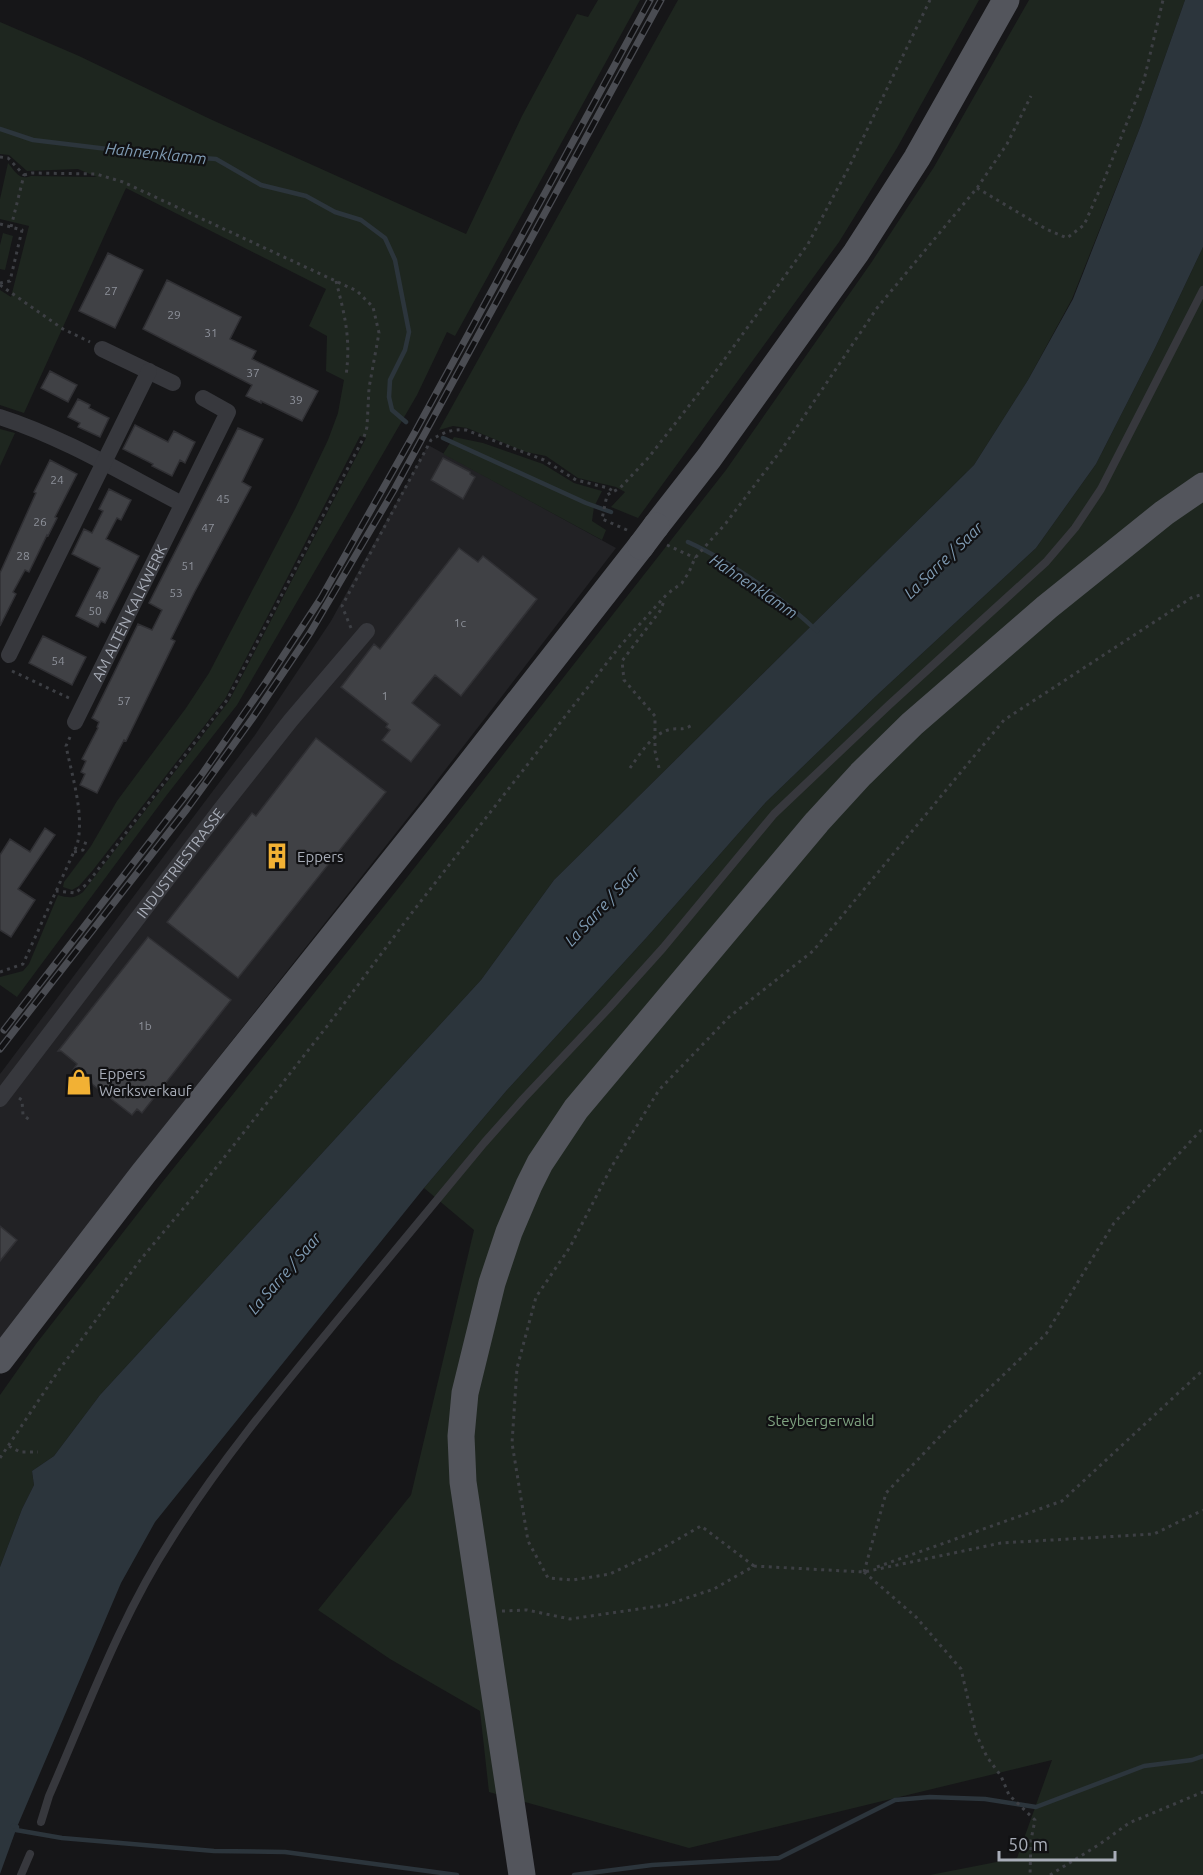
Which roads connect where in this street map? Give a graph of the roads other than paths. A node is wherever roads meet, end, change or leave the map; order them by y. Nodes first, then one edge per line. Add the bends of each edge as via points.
1 (1006, 0) edge
2 (1203, 290) edge
3 (102, 349) road end
4 (149, 371) junction
5 (173, 383) dead end
6 (203, 398) dead end
7 (0, 417) edge
8 (103, 464) junction
9 (1203, 486) edge
10 (182, 504) junction
11 (367, 631) dead end
12 (6, 661) road end
13 (75, 722) road end
14 (4, 1093) edge
15 (0, 1360) edge
16 (40, 1822) dead end
17 (30, 1854) dead end
18 (521, 1872) edge
19 (21, 1875) edge

1 - 15 main road via 917,158 856,253 709,458
2 - 16 lane via 1101,489 1075,528 1046,562 774,814 663,948 484,1143 258,1416 201,1494 143,1587
3 - 4 street
4 - 5 street
4 - 8 street
6 - 10 street, AM ALTEN KALKWERK via 228,412
7 - 8 street
8 - 10 street
8 - 12 street
9 - 18 main road via 1047,607 912,724 861,774 576,1109 529,1185 492,1283 465,1393 461,1457
10 - 13 street, AM ALTEN KALKWERK
11 - 14 street, INDUSTRIESTRASSE via 220,810
17 - 19 lane

